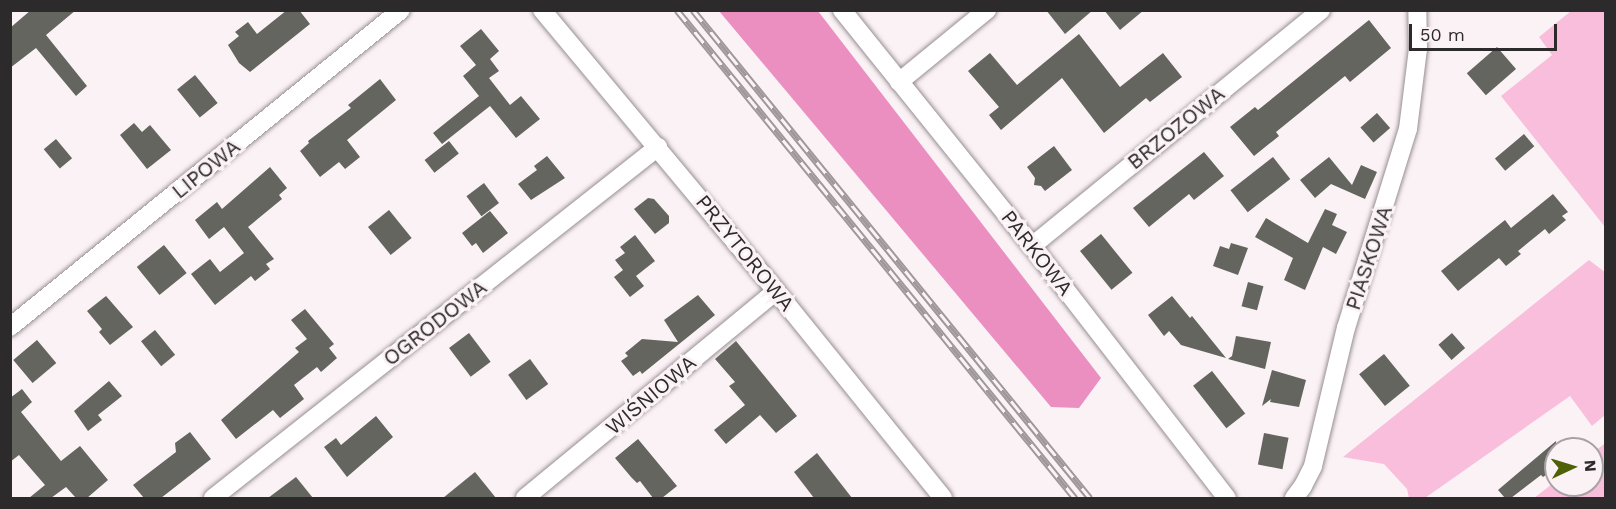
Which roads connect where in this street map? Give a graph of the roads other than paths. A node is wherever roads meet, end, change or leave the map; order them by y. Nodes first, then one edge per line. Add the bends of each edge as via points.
1 (401, 10) edge
2 (542, 10) edge
3 (842, 10) edge
4 (987, 10) edge
5 (1321, 10) edge
6 (1418, 10) edge
7 (899, 81) junction
8 (658, 147) junction
9 (1032, 246) junction
10 (776, 291) junction
11 (10, 327) edge
12 (213, 498) edge
13 (525, 498) edge
14 (943, 498) edge
15 (1227, 498) edge
16 (1294, 498) edge

1 - 11 street, LIPOWA
2 - 8 street, PRZYTOROWA
3 - 7 street, PARKOWA
4 - 7 street
5 - 9 street, BRZOZOWA
6 - 16 street, PIASKOWA via 1418,49 1408,129 1346,328 1313,466
7 - 9 street, PARKOWA
8 - 10 street, PRZYTOROWA
8 - 12 street, OGRODOWA
9 - 15 street, PARKOWA
10 - 13 street, WIŚNIOWA
10 - 14 street, PRZYTOROWA

